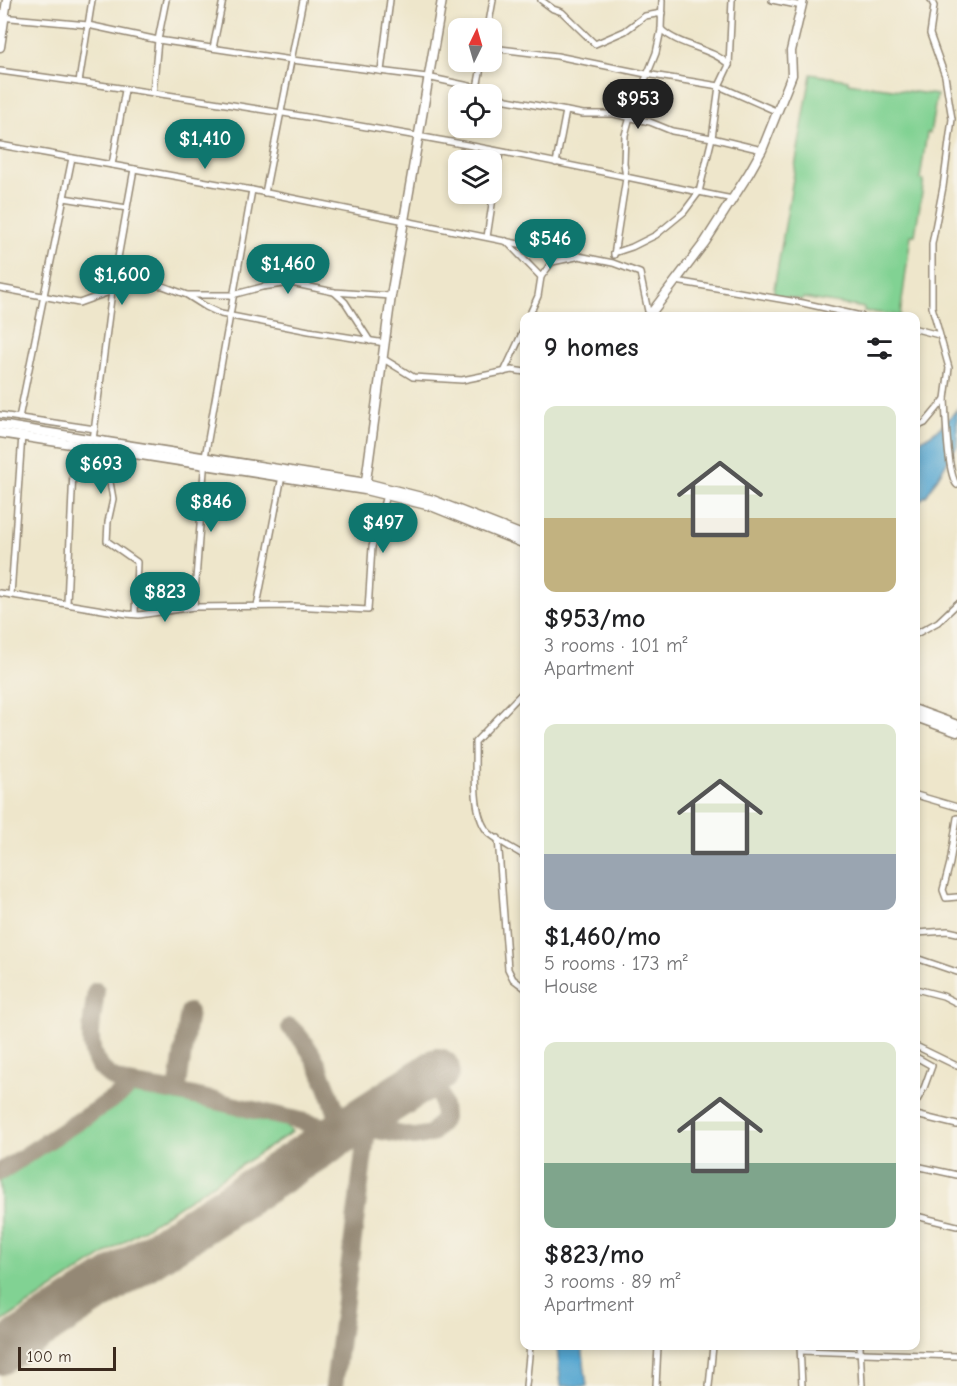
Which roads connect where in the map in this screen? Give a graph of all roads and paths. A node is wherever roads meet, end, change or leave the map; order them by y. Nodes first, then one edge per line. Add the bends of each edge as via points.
1 (7, 0) edge
2 (92, 0) edge
3 (166, 0) edge
4 (223, 0) edge
5 (303, 0) edge
6 (390, 0) edge
7 (442, 0) edge
8 (493, 0) edge
9 (541, 0) edge
10 (662, 0) edge
11 (732, 0) edge
12 (772, 0) edge
13 (931, 0) edge
14 (802, 3) edge
15 (2, 18) edge
16 (490, 18) edge
17 (87, 25) junction
18 (661, 30) junction
19 (158, 40) junction
20 (0, 46) edge
21 (213, 48) junction
22 (502, 49) edge
23 (292, 60) junction
24 (729, 65) junction
25 (0, 71) edge
26 (381, 71) junction
27 (646, 74) junction
28 (427, 76) junction
29 (79, 82) junction
30 (460, 84) edge
31 (719, 86) junction
32 (125, 90) junction
33 (153, 93) junction
34 (502, 97) edge
35 (566, 111) junction
36 (778, 112) junction
37 (281, 114) junction
38 (630, 117) junction
39 (418, 136) junction
40 (712, 138) junction
41 (0, 145) edge
42 (490, 150) edge
43 (762, 150) junction
44 (502, 152) edge
45 (72, 158) junction
46 (556, 163) junction
47 (112, 165) junction
48 (135, 169) junction
49 (626, 178) junction
50 (252, 190) junction
51 (699, 192) junction
52 (265, 193) junction
53 (64, 198) junction
54 (733, 199) junction
55 (492, 204) edge
56 (127, 208) junction
57 (405, 220) junction
58 (487, 237) junction
59 (505, 240) junction
60 (614, 254) junction
61 (580, 256) junction
62 (613, 263) junction
63 (541, 277) junction
64 (676, 281) junction
65 (0, 288) edge
66 (112, 291) junction
67 (334, 292) junction
68 (187, 295) junction
69 (232, 295) junction
70 (391, 296) junction
71 (44, 297) junction
72 (531, 312) edge
73 (648, 312) edge
74 (652, 312) edge
75 (843, 312) edge
76 (230, 315) junction
77 (920, 330) edge
78 (939, 335) junction
79 (520, 338) edge
80 (370, 341) junction
81 (385, 343) junction
82 (382, 358) junction
83 (504, 372) junction
84 (520, 372) edge
85 (945, 399) junction
86 (2, 415) edge
87 (19, 418) junction
88 (54, 424) junction
89 (920, 425) edge
90 (1, 428) edge
91 (95, 429) junction
92 (22, 433) junction
93 (53, 434) junction
94 (90, 445) junction
95 (119, 452) junction
96 (204, 461) junction
97 (282, 476) junction
98 (957, 485) edge
99 (365, 487) junction
100 (386, 495) junction
101 (520, 534) edge
102 (520, 542) edge
103 (0, 593) edge
104 (11, 595) junction
105 (67, 603) junction
106 (957, 604) edge
107 (257, 606) junction
108 (194, 608) junction
109 (135, 614) junction
110 (920, 632) edge
111 (520, 695) edge
112 (920, 711) edge
113 (920, 718) edge
114 (957, 725) edge
115 (957, 732) edge
116 (920, 796) edge
117 (957, 807) edge
118 (957, 818) edge
119 (956, 828) edge
120 (498, 838) junction
121 (520, 853) edge
122 (957, 897) edge
123 (920, 933) edge
124 (957, 933) edge
125 (920, 959) edge
126 (957, 972) edge
127 (520, 984) edge
128 (920, 989) edge
129 (957, 1003) edge
130 (920, 1048) edge
131 (920, 1059) edge
132 (956, 1064) edge
133 (920, 1095) edge
134 (920, 1116) edge
135 (957, 1125) edge
136 (920, 1167) edge
137 (957, 1175) edge
138 (920, 1217) edge
139 (957, 1226) edge
140 (530, 1350) edge
141 (658, 1350) edge
142 (713, 1350) edge
143 (801, 1350) edge
144 (824, 1350) edge
145 (859, 1350) edge
146 (859, 1353) junction
147 (957, 1356) edge
148 (526, 1386) edge
149 (656, 1386) edge
150 (709, 1386) edge
151 (802, 1386) edge
152 (862, 1386) edge

1 - 15 street
2 - 17 street
3 - 19 street
4 - 21 street
5 - 23 street
6 - 26 street
7 - 28 street
8 - 16 street
9 - 18 street via 562,12 595,44 657,13 662,13
10 - 18 street
11 - 24 street
12 - 14 street
13 - 78 street via 934,6 930,34 945,76 952,119 932,244 932,307
14 - 36 street via 791,51 792,75
15 - 17 street
15 - 20 street
17 - 19 street
17 - 29 street
18 - 24 street
18 - 27 street
19 - 21 street
19 - 33 street
21 - 23 street
22 - 27 street
23 - 26 street
23 - 37 street
24 - 31 street
25 - 29 street
26 - 28 street
27 - 31 street
27 - 38 street
28 - 30 street
28 - 39 street
29 - 32 street
31 - 36 street
31 - 40 street
32 - 33 street
32 - 47 street
33 - 37 street
34 - 35 street
35 - 38 street
35 - 46 street
36 - 43 street
37 - 39 street
37 - 52 street
38 - 40 street via 672,131
38 - 49 street via 624,146
39 - 42 street
39 - 57 street
40 - 43 street
40 - 51 street
41 - 45 street
43 - 54 street
44 - 46 street
45 - 47 street
45 - 53 street
46 - 49 street
47 - 48 street
48 - 50 street
48 - 56 street
49 - 51 street
49 - 60 street
50 - 52 street
50 - 69 street
51 - 54 street
51 - 60 street via 684,212 656,235
52 - 57 street
53 - 56 street
53 - 71 street
54 - 64 street
55 - 58 street
56 - 66 street
57 - 58 street
57 - 70 street
58 - 59 street
59 - 61 street
59 - 63 street
60 - 62 street
61 - 62 street
61 - 63 street via 552,262
62 - 73 street via 640,273
63 - 72 street
64 - 74 street
64 - 75 street
65 - 71 street
66 - 68 street via 145,284
66 - 71 street via 79,303
66 - 91 street
67 - 69 street via 291,283
67 - 70 street
67 - 80 street
68 - 69 street
68 - 76 street via 213,312
69 - 76 street
70 - 81 street
71 - 87 street
76 - 80 street
76 - 96 street
77 - 78 street
78 - 85 street via 949,368
79 - 83 street
80 - 81 street
81 - 82 street
82 - 83 street via 413,377 462,380
82 - 99 street
83 - 84 street
85 - 89 street
85 - 98 street via 952,478
86 - 87 street
86 - 90 street
87 - 88 street
88 - 91 street
88 - 93 street
90 - 92 street
91 - 94 street
92 - 93 street
92 - 94 street
92 - 104 street
93 - 94 street
94 - 95 street
94 - 96 street
94 - 105 street via 73,471
95 - 96 street
95 - 109 street via 110,482 113,500 107,541 137,562
96 - 97 street
96 - 99 street
96 - 108 street
97 - 99 street
97 - 107 street
99 - 100 street
99 - 101 street via 433,500
100 - 102 street via 430,506
100 - 107 street via 372,547 368,610
103 - 104 street
104 - 105 street
105 - 109 street
106 - 110 street
107 - 108 street
108 - 109 street
111 - 120 street via 475,742 477,807 489,833
112 - 114 street
113 - 115 street
116 - 117 street
118 - 119 street
119 - 122 street via 943,890 946,898
120 - 121 street
120 - 127 street via 508,969
123 - 124 street
125 - 126 street
128 - 129 street
130 - 132 street
131 - 133 street via 932,1066
134 - 135 street
136 - 137 street
138 - 139 street
140 - 148 street
141 - 149 street
142 - 150 street
143 - 151 street
144 - 146 street
145 - 146 street
146 - 147 street
146 - 152 street

